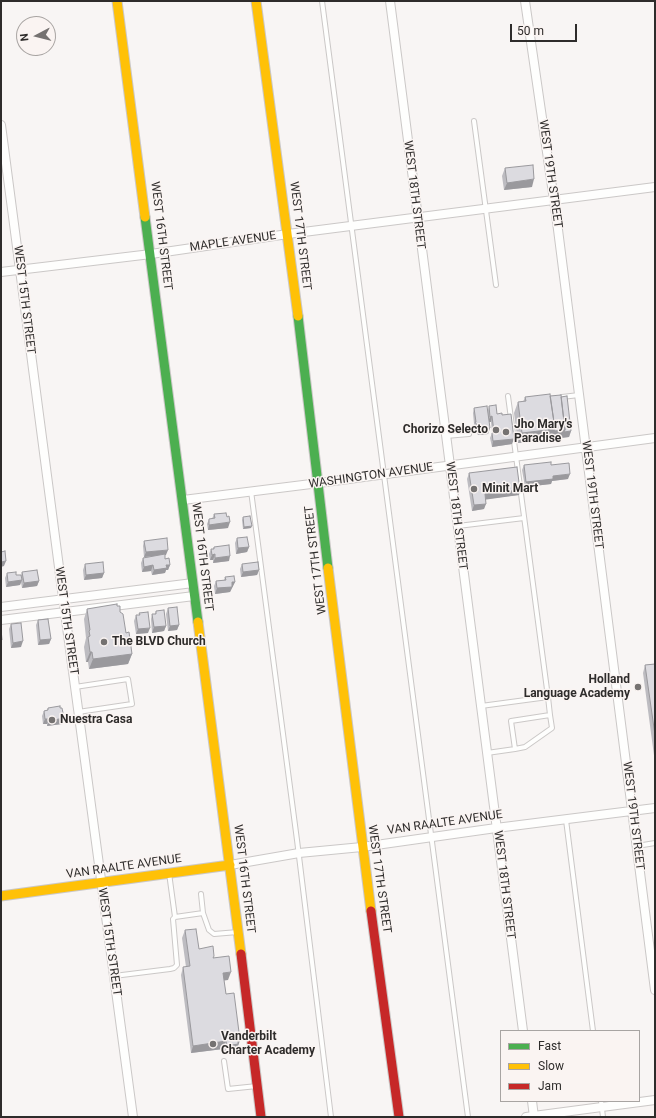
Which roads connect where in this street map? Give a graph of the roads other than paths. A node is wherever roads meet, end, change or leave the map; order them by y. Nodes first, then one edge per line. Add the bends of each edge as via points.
1 (118, 1) edge
2 (256, 1) edge
3 (322, 1) edge
4 (390, 1) edge
5 (525, 1) edge
6 (474, 121) dead end
7 (1, 125) edge
8 (655, 187) edge
9 (554, 200) junction
10 (486, 209) junction
11 (417, 218) junction
12 (352, 226) junction
13 (288, 234) junction
14 (151, 254) junction
15 (20, 270) junction
16 (1, 272) edge
17 (496, 285) dead end
18 (579, 395) junction
19 (508, 396) dead end
20 (558, 398) edge
21 (516, 403) dead end
22 (509, 404) junction
23 (470, 434) dead end
24 (446, 436) junction
25 (655, 438) edge
26 (586, 448) junction
27 (516, 456) junction
28 (450, 466) junction
29 (384, 474) junction
30 (319, 483) junction
31 (251, 492) junction
32 (183, 500) junction
33 (524, 518) junction
34 (458, 526) junction
35 (193, 583) junction
36 (194, 596) junction
37 (63, 599) junction
38 (1, 607) edge
39 (65, 611) junction
40 (1, 620) edge
41 (75, 687) junction
42 (548, 697) junction
43 (481, 706) junction
44 (78, 712) junction
45 (550, 715) junction
46 (515, 749) junction
47 (487, 753) junction
48 (655, 808) edge
49 (632, 811) junction
50 (566, 820) junction
51 (496, 828) junction
52 (432, 838) junction
53 (655, 843) edge
54 (637, 846) junction
55 (362, 847) junction
56 (299, 853) junction
57 (230, 864) junction
58 (169, 873) junction
59 (102, 882) junction
60 (201, 894) dead end
61 (1, 896) edge
62 (203, 913) junction
63 (175, 916) junction
64 (238, 932) junction
65 (114, 976) junction
66 (655, 990) edge
67 (523, 1030) edge
68 (593, 1030) edge
69 (224, 1061) dead end
70 (257, 1086) junction
71 (655, 1100) edge
72 (640, 1101) edge
73 (532, 1102) edge
74 (628, 1102) edge
75 (602, 1104) edge
76 (133, 1117) edge
77 (261, 1117) edge
78 (331, 1117) edge
79 (399, 1117) edge
80 (468, 1117) edge
81 (531, 1117) edge
82 (604, 1117) edge

1 - 14 street, WEST 16TH STREET
2 - 13 street, WEST 17TH STREET
3 - 12 lane
4 - 11 street, WEST 18TH STREET
5 - 9 street, WEST 19TH STREET
6 - 10 lane
7 - 15 street, WEST 15TH STREET
8 - 9 street, MAPLE AVENUE
9 - 10 street, MAPLE AVENUE
9 - 18 street, WEST 19TH STREET
10 - 11 street, MAPLE AVENUE
10 - 17 lane
11 - 12 street, MAPLE AVENUE
11 - 24 street, WEST 18TH STREET
12 - 13 street, MAPLE AVENUE
12 - 29 lane
13 - 14 street, MAPLE AVENUE
13 - 30 street, WEST 17TH STREET
14 - 15 street, MAPLE AVENUE
14 - 32 street, WEST 16TH STREET
15 - 16 street, MAPLE AVENUE
15 - 37 street, WEST 15TH STREET
18 - 20 lane
18 - 26 street, WEST 19TH STREET
19 - 22 lane
21 - 22 lane
22 - 27 lane
23 - 24 lane
24 - 28 street, WEST 18TH STREET
25 - 26 street, WASHINGTON AVENUE
26 - 27 street, WASHINGTON AVENUE
26 - 49 street, WEST 19TH STREET
27 - 28 street, WASHINGTON AVENUE
27 - 33 lane
28 - 29 street, WASHINGTON AVENUE
28 - 34 street, WEST 18TH STREET
29 - 30 street, WASHINGTON AVENUE
29 - 52 lane
30 - 31 street, WASHINGTON AVENUE
30 - 55 street, WEST 17TH STREET
31 - 32 street, WASHINGTON AVENUE
31 - 56 lane
32 - 35 street, WEST 16TH STREET
33 - 34 lane
33 - 42 lane
34 - 43 street, WEST 18TH STREET
35 - 36 street, WEST 16TH STREET
35 - 37 street
36 - 39 street
36 - 57 street, WEST 16TH STREET
37 - 38 street
37 - 39 street, WEST 15TH STREET
39 - 40 street
39 - 41 street, WEST 15TH STREET
41 - 44 street, WEST 15TH STREET
41 - 44 lane via 128,679 132,704
42 - 43 lane
42 - 45 lane
43 - 47 street, WEST 18TH STREET
44 - 59 street, WEST 15TH STREET
45 - 46 lane via 552,728 525,747
45 - 46 lane via 511,721
46 - 47 lane
47 - 51 street, WEST 18TH STREET
48 - 49 street, VAN RAALTE AVENUE
49 - 50 street, VAN RAALTE AVENUE
49 - 54 street, WEST 19TH STREET
50 - 51 street, VAN RAALTE AVENUE
50 - 68 lane
51 - 52 street, VAN RAALTE AVENUE
51 - 67 street, WEST 18TH STREET
52 - 55 street, VAN RAALTE AVENUE
52 - 80 lane
53 - 54 lane
54 - 66 street, WEST 19TH STREET
55 - 56 street, VAN RAALTE AVENUE
55 - 79 street, WEST 17TH STREET
56 - 57 street, VAN RAALTE AVENUE
56 - 78 lane
57 - 58 street, VAN RAALTE AVENUE
57 - 64 street, WEST 16TH STREET
58 - 59 street, VAN RAALTE AVENUE
58 - 63 lane
59 - 61 street, VAN RAALTE AVENUE
59 - 65 street, WEST 15TH STREET
60 - 62 lane
62 - 63 lane
62 - 64 lane via 209,930 214,934
63 - 65 lane via 173,919 177,965 174,968
64 - 70 street, WEST 16TH STREET
65 - 76 street, WEST 15TH STREET
69 - 70 lane via 228,1089
70 - 77 street, WEST 16TH STREET
71 - 72 street
73 - 81 street
74 - 75 street
75 - 81 street
75 - 82 lane

